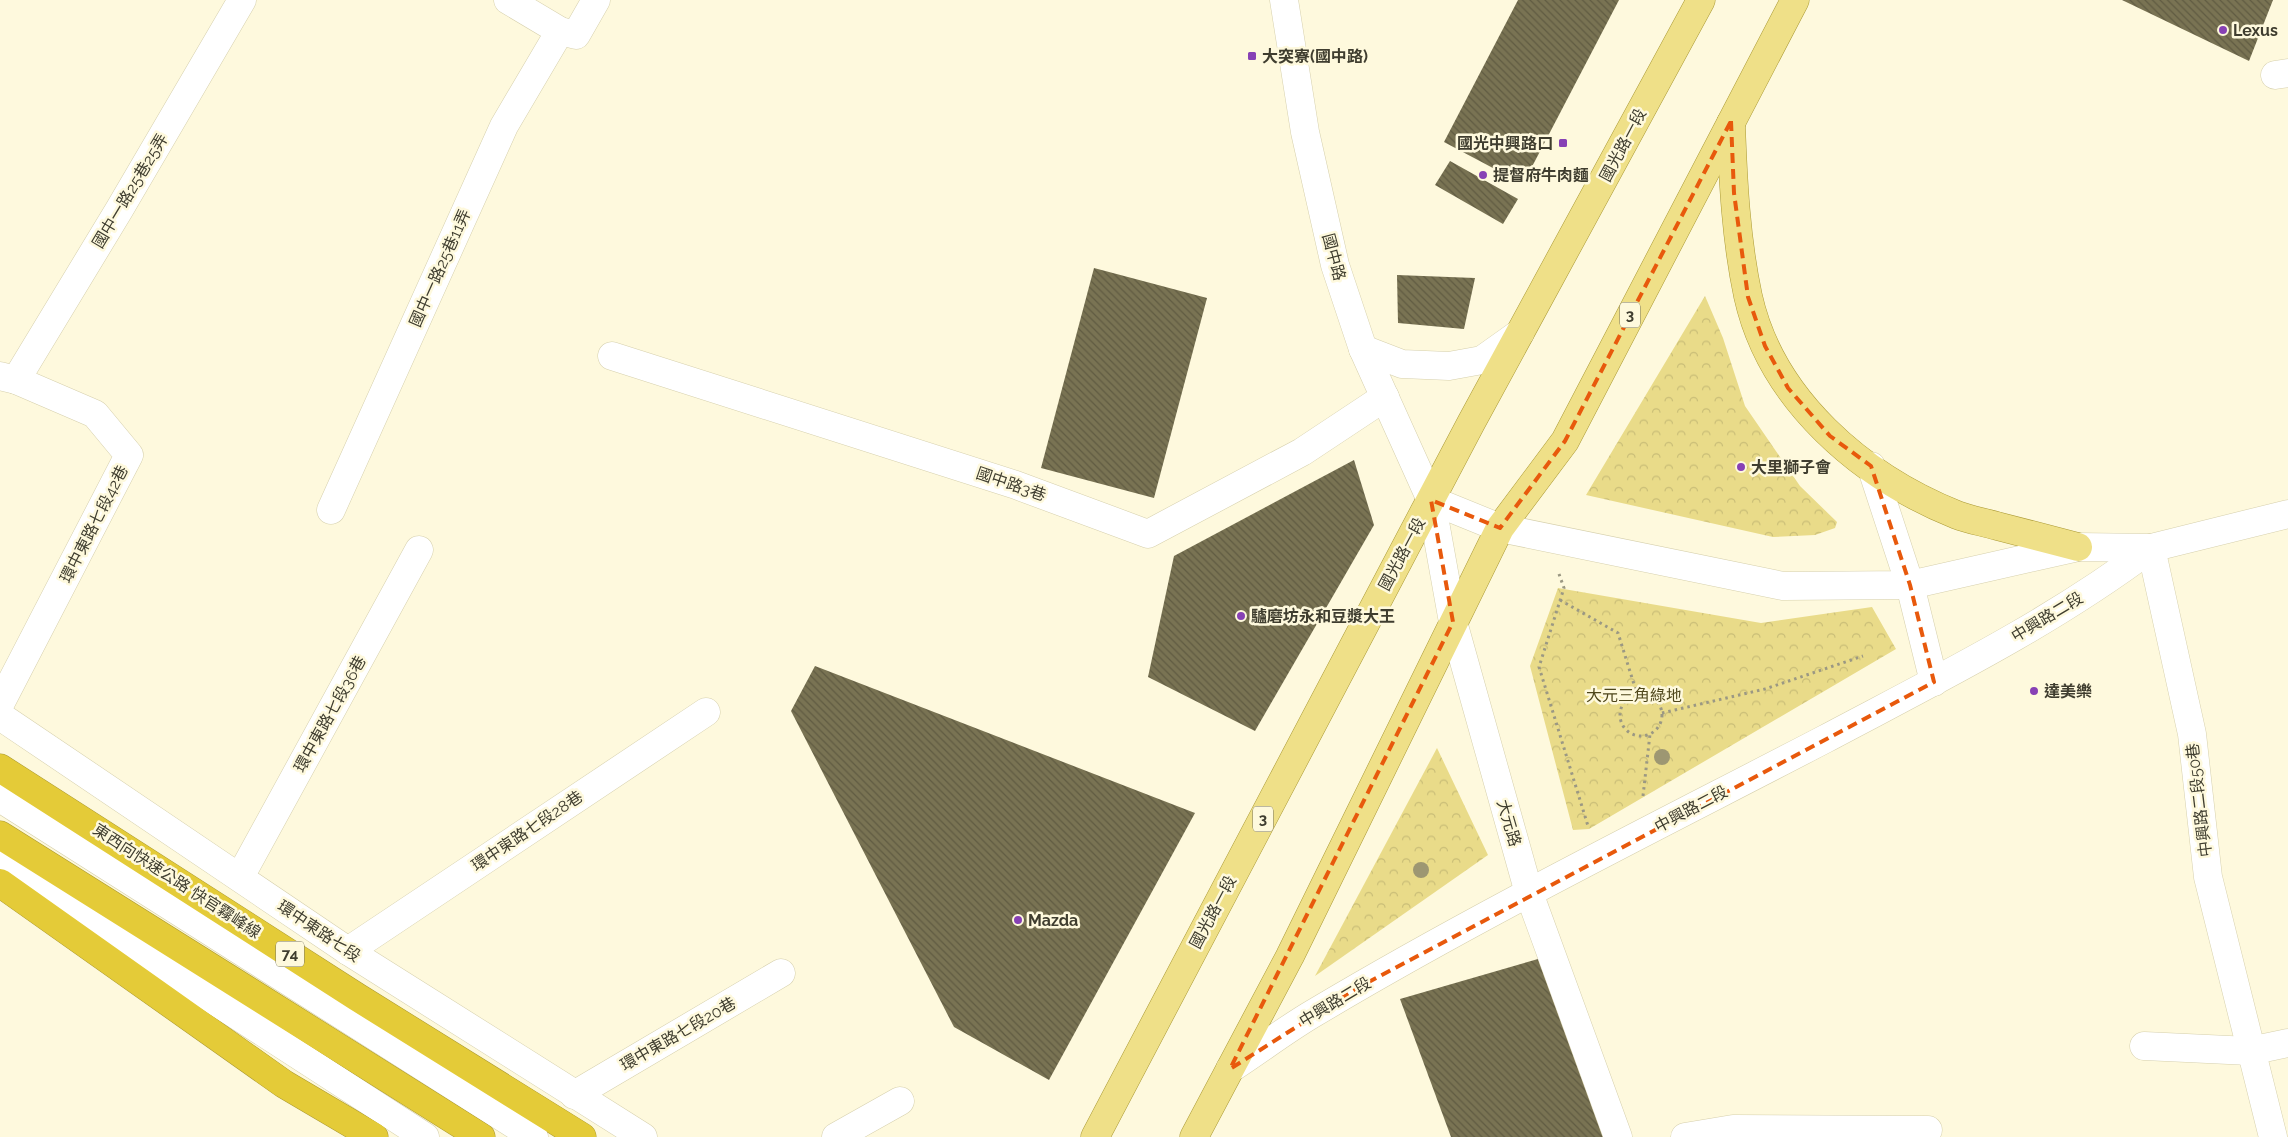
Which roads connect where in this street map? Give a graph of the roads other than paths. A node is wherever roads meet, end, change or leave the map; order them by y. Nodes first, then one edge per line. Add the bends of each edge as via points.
1 (242, 0) edge
2 (508, 0) edge
3 (596, 0) edge
4 (1284, 0) edge
5 (1701, 0) edge
6 (1795, 0) edge
7 (560, 32) junction
8 (1731, 121) junction
9 (1520, 333) junction
10 (1363, 349) junction
11 (612, 356) dead end
12 (8, 378) edge
13 (1385, 397) junction
14 (1871, 466) junction
15 (1431, 500) junction
16 (331, 510) dead end
17 (2288, 514) edge
18 (1500, 528) junction
19 (2078, 547) junction
20 (2151, 548) junction
21 (419, 550) dead end
22 (1910, 585) junction
23 (1453, 622) junction
24 (1934, 682) junction
25 (0, 704) edge
26 (706, 712) dead end
27 (0, 716) edge
28 (0, 768) edge
29 (0, 798) edge
30 (0, 835) edge
31 (0, 862) edge
32 (240, 877) junction
33 (0, 883) edge
34 (1529, 893) junction
35 (348, 950) junction
36 (781, 973) dead end
37 (2288, 1043) edge
38 (2144, 1046) dead end
39 (2250, 1051) junction
40 (1230, 1069) junction
41 (574, 1094) junction
42 (900, 1101) dead end
43 (1928, 1130) dead end
44 (374, 1137) edge
45 (425, 1137) edge
46 (481, 1137) edge
47 (534, 1137) edge
48 (582, 1137) edge
49 (643, 1137) edge
50 (836, 1137) edge
51 (1095, 1137) edge
52 (1194, 1137) edge
53 (1618, 1137) edge
54 (1685, 1137) edge
55 (2272, 1137) edge

1 - 12 street, 國中一路25巷25弄 via 124,202
2 - 7 street
3 - 7 street via 576,35
4 - 10 street, 國中路 via 1305,132 1334,265
5 - 9 main road, 國光路一段 / 3
6 - 8 main road, 3
7 - 16 street, 國中一路25巷11弄 via 504,126
8 - 14 main road via 1734,193 1748,297 1765,346 1788,388 1830,436
8 - 18 main road, 3 via 1565,441
9 - 10 street via 1482,360 1449,366 1402,364
9 - 15 main road, 國光路一段 / 3
10 - 13 street, 國中路
11 - 13 street, 國中路3巷 via 1016,485 1148,534 1302,452
12 - 25 street, 環中東路七段42巷 via 95,414 129,455
13 - 15 street, 國中路
14 - 19 main road via 1890,481 1958,515
14 - 22 street
15 - 18 street, 中興路二段
15 - 23 street, 大元路
15 - 51 main road, 國光路一段 / 3
17 - 20 street, 中興路二段
18 - 22 street, 中興路二段 via 1783,586
18 - 23 main road, 3
19 - 20 street, 中興路二段
19 - 22 street, 中興路二段
20 - 24 street, 中興路二段 via 2110,579
20 - 39 street, 中興路二段50巷 via 2192,734 2208,877
21 - 32 street, 環中東路七段36巷
22 - 24 street
23 - 34 street, 大元路
23 - 40 main road, 3 via 1295,947
24 - 34 street, 中興路二段
26 - 35 street, 環中東路七段28巷
27 - 32 street, 環中東路七段
28 - 48 highway, 東西向快速公路 快官霧峰線 / 74
29 - 47 street
30 - 46 highway
31 - 45 street
32 - 35 street, 環中東路七段
33 - 44 highway via 284,1084
34 - 40 street, 中興路二段 via 1312,1014
34 - 53 street, 大元路
35 - 41 street, 環中東路七段
36 - 41 street, 環中東路七段20巷
37 - 39 street
38 - 39 street
39 - 55 street, 中興路二段50巷
40 - 52 main road, 3
41 - 49 street, 環中東路七段
42 - 50 street
43 - 54 street via 1733,1129

